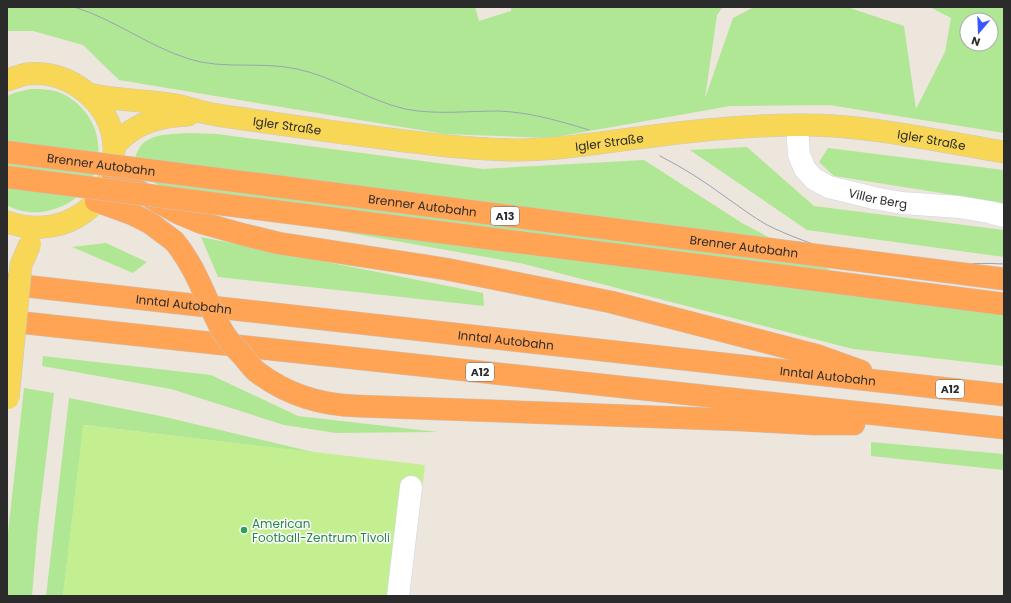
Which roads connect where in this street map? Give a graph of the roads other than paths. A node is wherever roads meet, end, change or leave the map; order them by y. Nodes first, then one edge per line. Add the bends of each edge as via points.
1 (7, 80) edge
2 (89, 94) junction
3 (214, 115) junction
4 (796, 125) junction
5 (114, 146) junction
6 (7, 152) edge
7 (1004, 152) edge
8 (112, 172) junction
9 (7, 177) edge
10 (96, 201) junction
11 (1004, 216) edge
12 (7, 222) edge
13 (48, 227) junction
14 (1004, 279) edge
15 (7, 284) edge
16 (1004, 304) edge
17 (7, 321) edge
18 (896, 383) junction
19 (1004, 395) edge
20 (8, 404) edge
21 (953, 422) junction
22 (1004, 428) edge
23 (411, 487) dead end
24 (398, 596) edge

1 - 2 main road via 28,74 50,75 71,81
2 - 3 main road, Igler Straße via 177,105
2 - 5 main road via 102,109 110,126
3 - 4 main road, Igler Straße via 449,146 515,150 576,147 734,128
3 - 5 main road, Igler Straße via 179,115 151,120 123,135
4 - 7 main road, Igler Straße via 889,132
4 - 11 lane, Viller Berg via 799,155 805,168 814,180 829,187 874,198 959,207
5 - 8 main road
6 - 14 highway, Brenner Autobahn / A13, bridge
8 - 10 main road
8 - 18 highway via 137,190 178,213 202,223 245,235 278,243 446,269 611,302 819,356
9 - 16 highway, Brenner Autobahn / A13, bridge
10 - 13 main road via 82,214
10 - 21 highway, bridge via 150,223 174,241 195,273 224,334 256,371 277,385 317,401 341,406 815,424
12 - 13 main road via 28,228
13 - 20 main road, bridge via 30,244 21,265
15 - 18 highway, Inntal Autobahn / A12
17 - 21 highway, A12
18 - 19 highway, Inntal Autobahn / A12
21 - 22 highway, A12
23 - 24 lane

